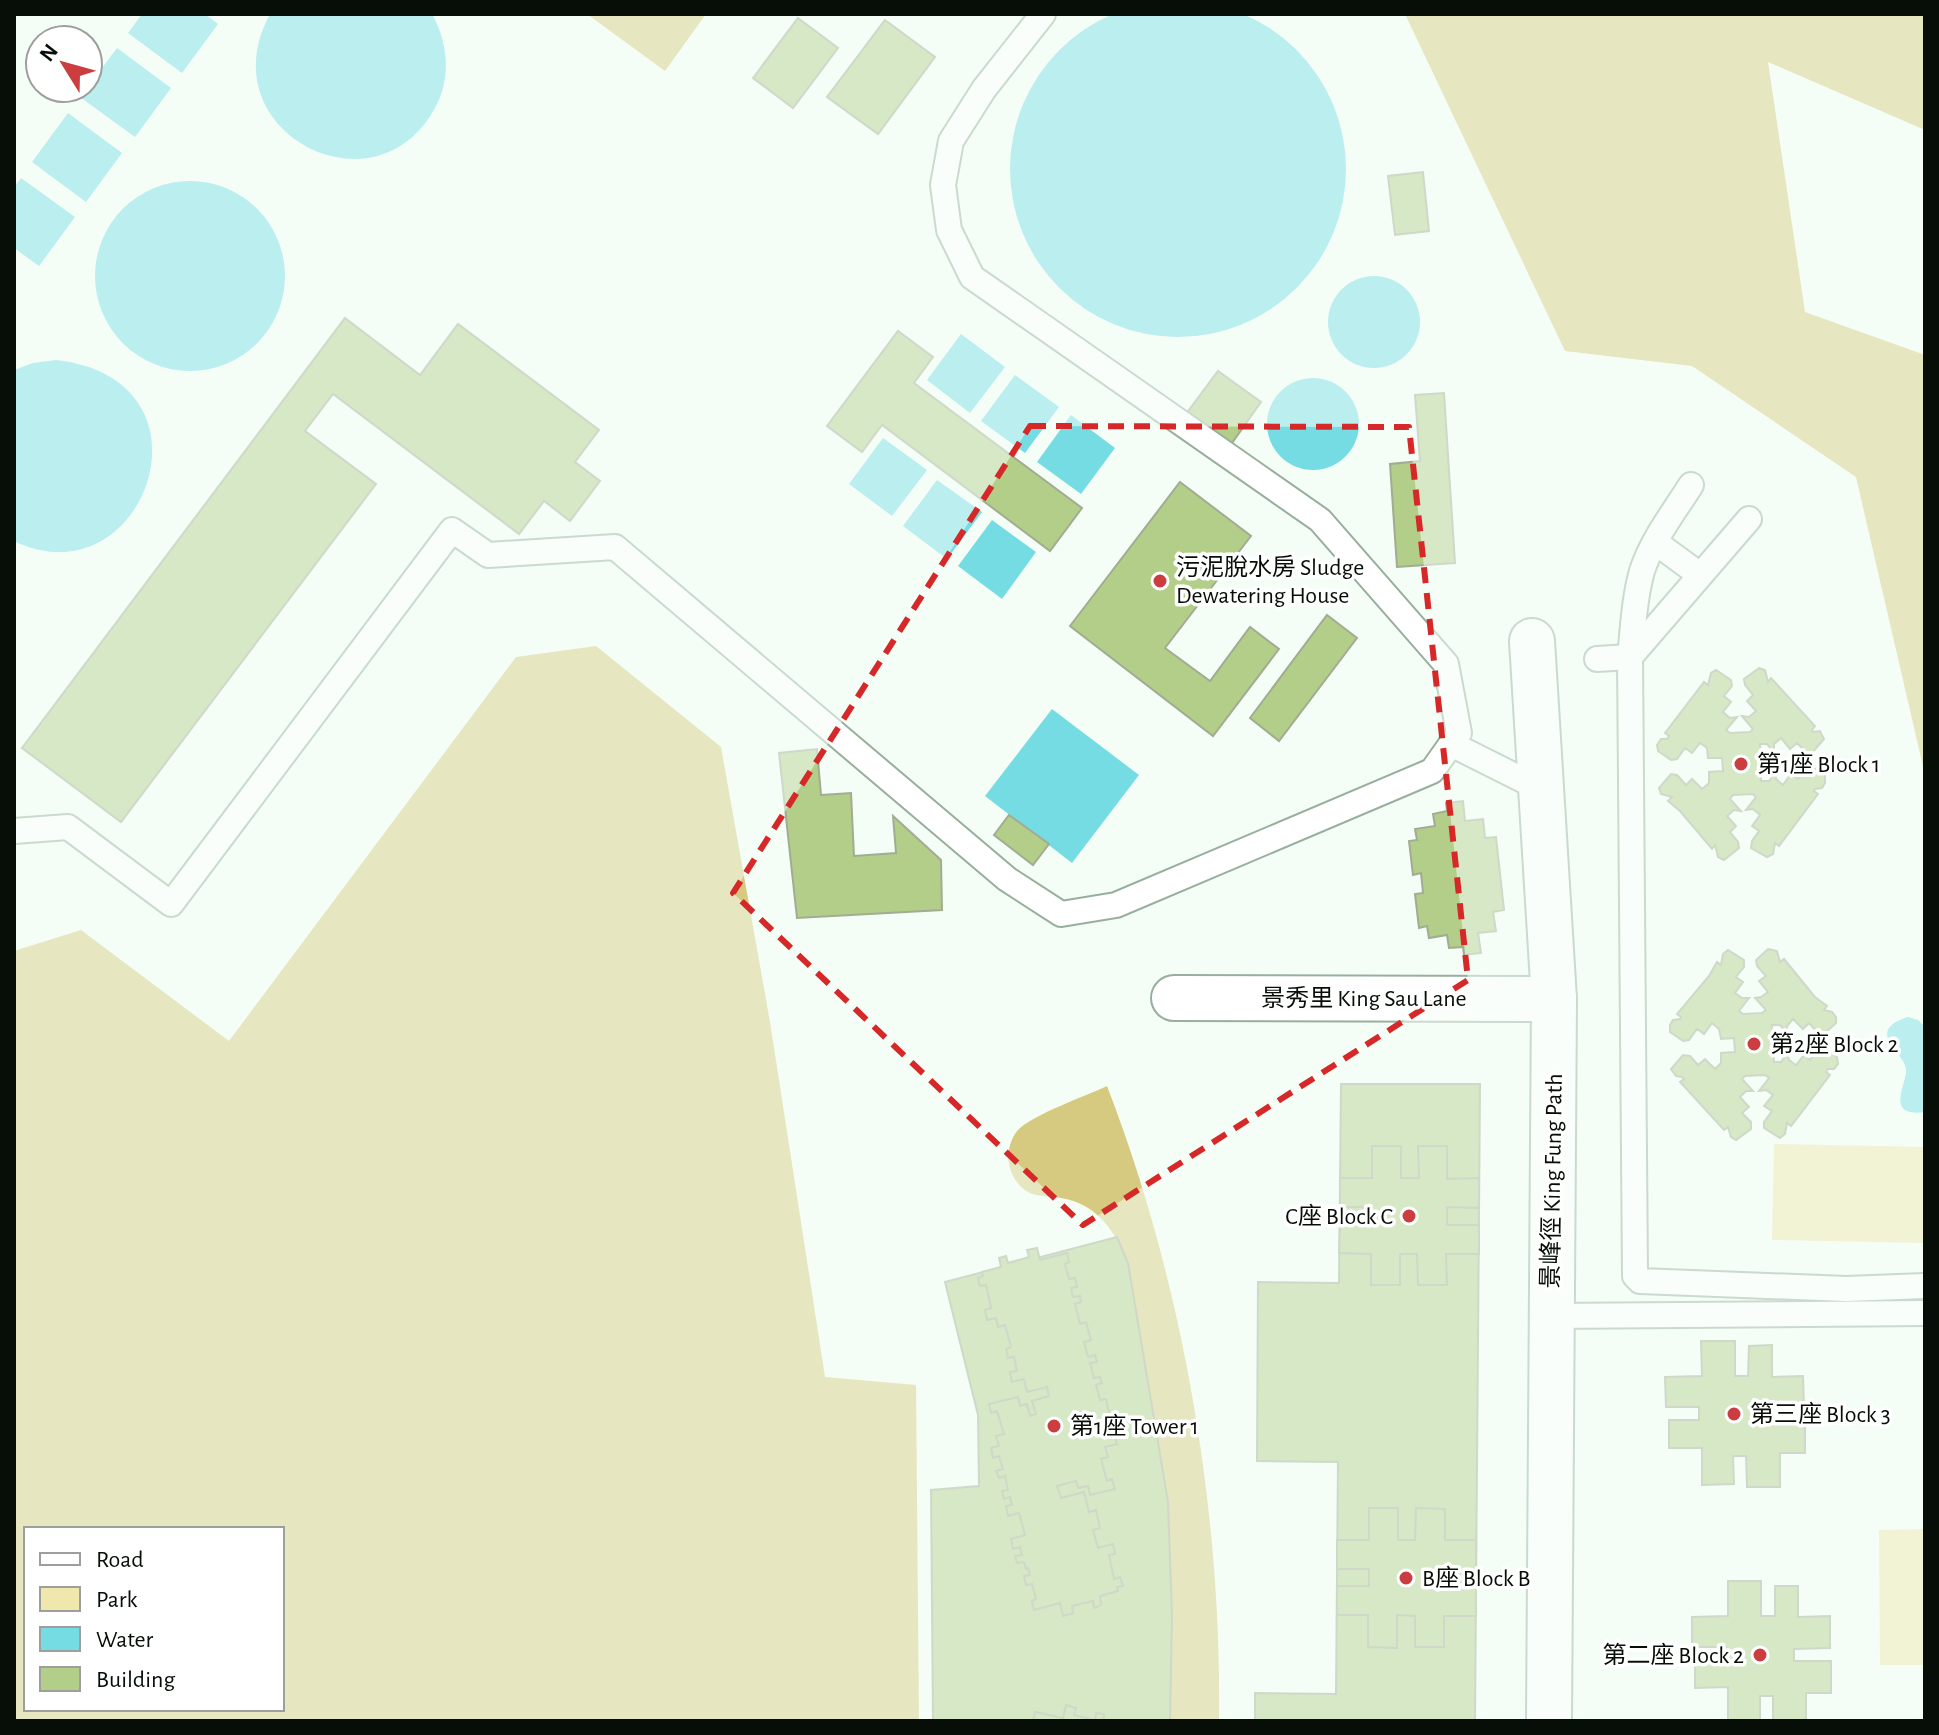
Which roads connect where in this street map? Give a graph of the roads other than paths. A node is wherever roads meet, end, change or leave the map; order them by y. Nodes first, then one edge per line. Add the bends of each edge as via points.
1 (1043, 14) edge
2 (1691, 485) dead end
3 (1749, 519) dead end
4 (1655, 542) junction
5 (1700, 575) junction
6 (1532, 641) dead end
7 (1630, 657) junction
8 (1597, 659) dead end
9 (1451, 744) junction
10 (1541, 789) junction
11 (14, 831) edge
12 (1174, 998) dead end
13 (1554, 999) junction
14 (1925, 1286) edge
15 (1925, 1313) edge
16 (1550, 1316) junction
17 (1549, 1721) edge

1 - 9 lane via 951,141 943,185 949,230 972,277 1320,520 1446,664 1459,733
2 - 4 lane
3 - 5 lane
4 - 5 lane
4 - 7 lane via 1638,587
5 - 7 lane
6 - 10 street, 景峰徑 King Fung Path
7 - 8 lane
7 - 14 lane via 1637,1280 1846,1289
9 - 10 lane
9 - 11 lane via 1432,771 1116,905 1061,914 1007,879 615,547 488,555 452,530 171,904 68,827
10 - 13 street, 景峰徑 King Fung Path
12 - 13 street, 景秀里 King Sau Lane
13 - 16 street, 景峰徑 King Fung Path
15 - 16 lane
16 - 17 street, 景峰徑 King Fung Path

